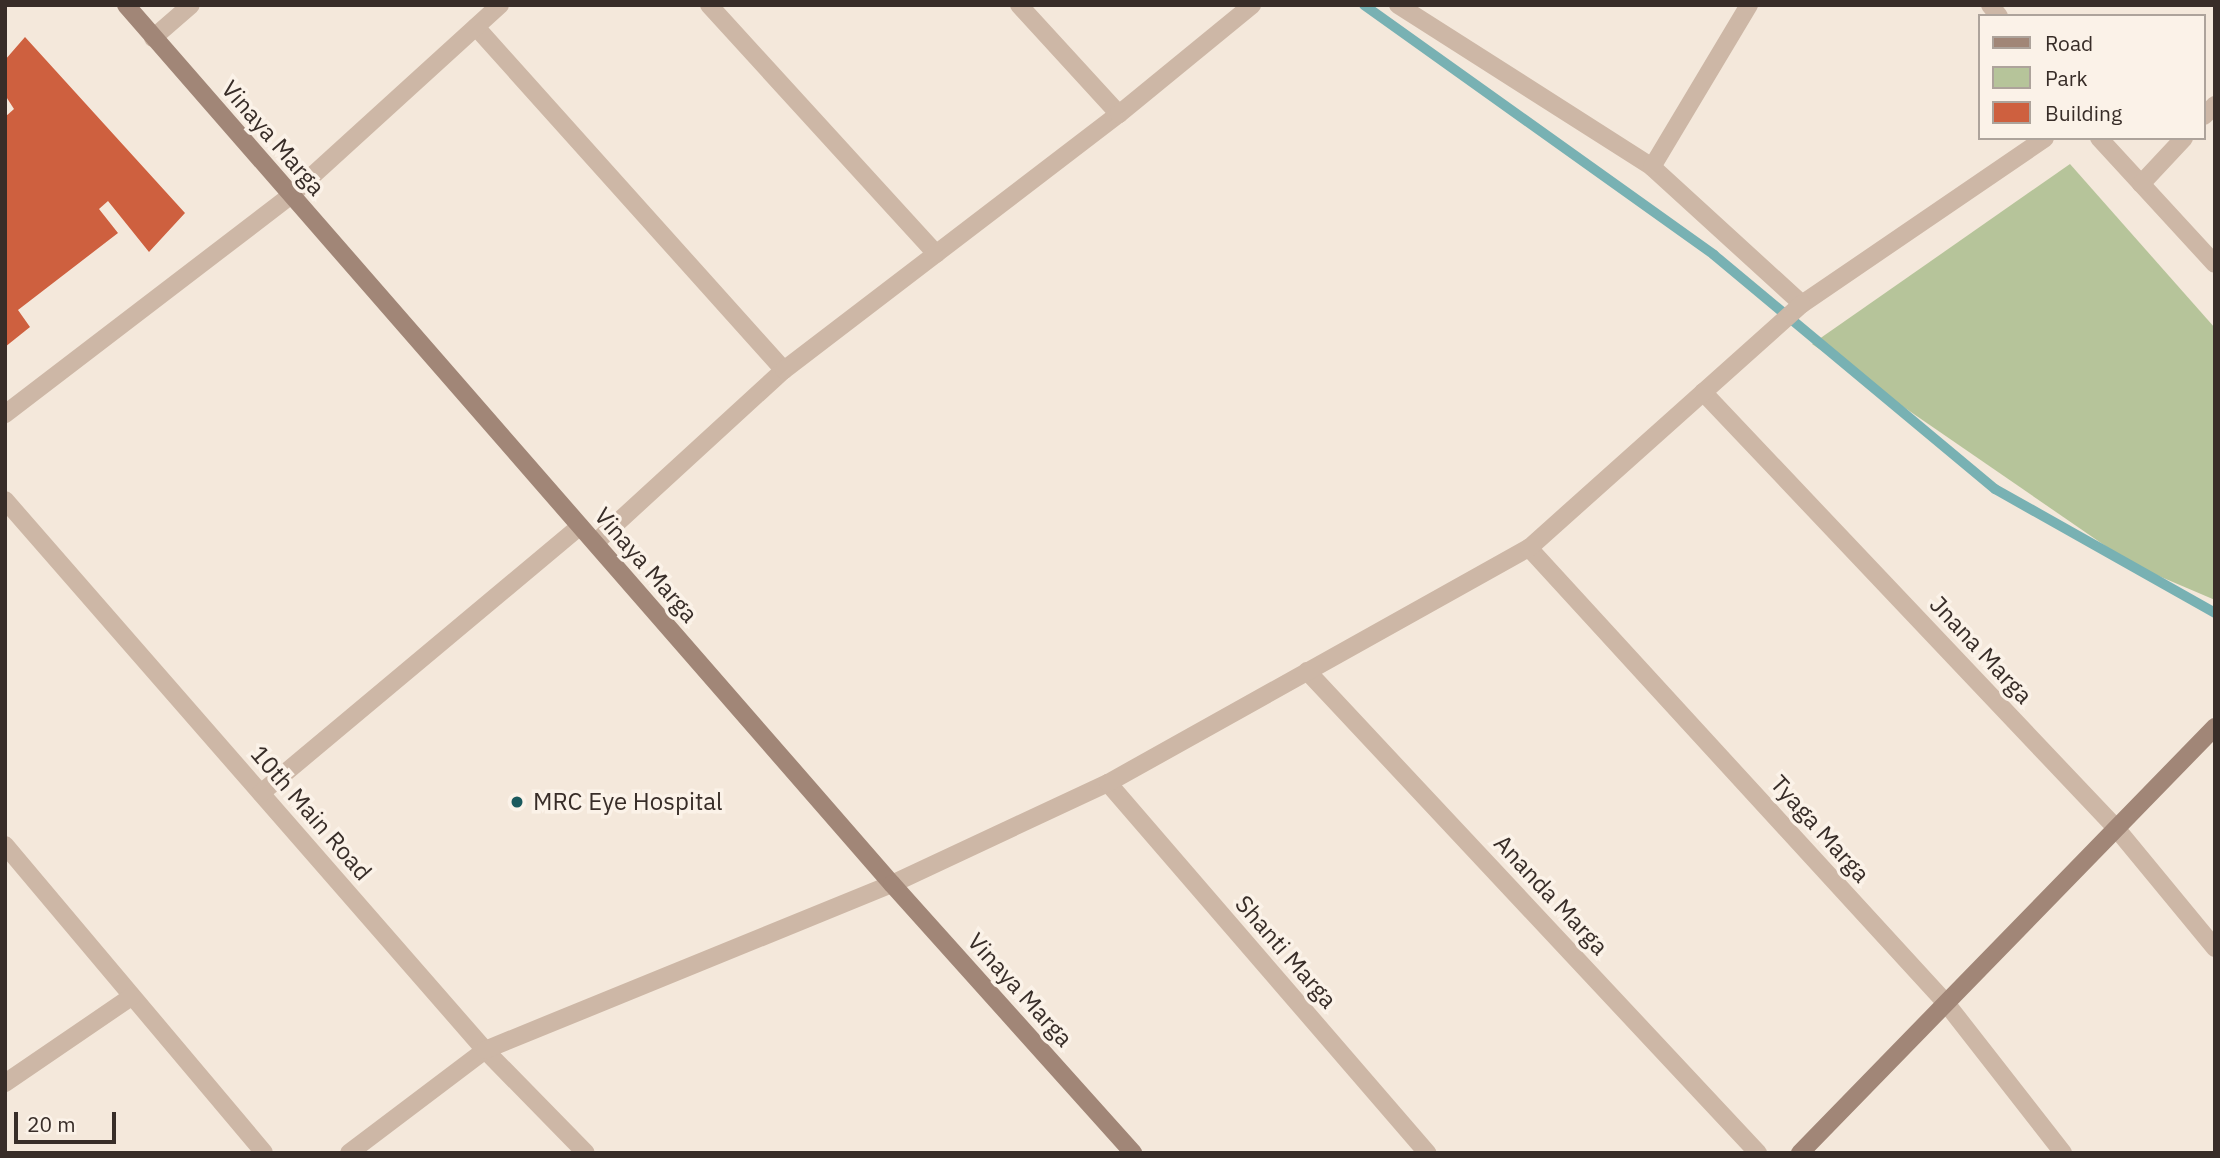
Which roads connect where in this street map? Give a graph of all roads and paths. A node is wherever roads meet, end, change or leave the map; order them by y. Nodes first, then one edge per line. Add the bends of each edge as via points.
1 (126, 5) edge
2 (191, 5) edge
3 (500, 5) edge
4 (709, 5) edge
5 (1019, 5) edge
6 (1252, 5) edge
7 (1398, 5) edge
8 (1745, 7) edge
9 (476, 27) junction
10 (153, 38) junction
11 (1119, 114) junction
12 (2042, 140) edge
13 (2101, 140) edge
14 (2182, 140) edge
15 (1652, 167) junction
16 (2141, 184) junction
17 (290, 196) junction
18 (936, 254) junction
19 (2215, 264) edge
20 (1797, 309) junction
21 (784, 370) junction
22 (1703, 392) junction
23 (5, 414) edge
24 (5, 500) edge
25 (580, 526) junction
26 (595, 543) junction
27 (1529, 548) junction
28 (1307, 671) junction
29 (2215, 727) edge
30 (1108, 783) junction
31 (261, 793) junction
32 (2116, 828) junction
33 (5, 845) edge
34 (892, 884) junction
35 (2215, 948) edge
36 (131, 997) junction
37 (1946, 1003) junction
38 (485, 1050) junction
39 (5, 1083) edge
40 (264, 1153) edge
41 (349, 1153) edge
42 (586, 1153) edge
43 (1133, 1153) edge
44 (1427, 1153) edge
45 (1758, 1153) edge
46 (1800, 1153) edge
47 (2063, 1153) edge

1 - 10 street, Vinaya Marga
2 - 10 street
3 - 9 street
4 - 18 street
5 - 11 street
6 - 11 street
7 - 15 street
8 - 15 street
9 - 17 street
9 - 21 street
10 - 17 street, Vinaya Marga
11 - 18 street
12 - 20 street
13 - 16 street
14 - 16 street
15 - 20 street
16 - 19 street
17 - 23 street
17 - 25 street, Vinaya Marga
18 - 21 street
20 - 22 street
21 - 26 street
22 - 27 street
22 - 32 street, Jnana Marga
24 - 31 street, 10th Main Road
25 - 26 street, Vinaya Marga
25 - 31 street
26 - 34 street, Vinaya Marga
27 - 28 street
27 - 37 street, Tyaga Marga
28 - 30 street
28 - 45 street, Ananda Marga
29 - 32 street
30 - 34 street
30 - 44 street, Shanti Marga
31 - 38 street, 10th Main Road
32 - 35 street, Jnana Marga
32 - 37 street
33 - 36 street
34 - 38 street
34 - 43 street, Vinaya Marga
36 - 39 street
36 - 40 street
37 - 46 street
37 - 47 street, Tyaga Marga
38 - 41 street
38 - 42 street, 10th Main Road

